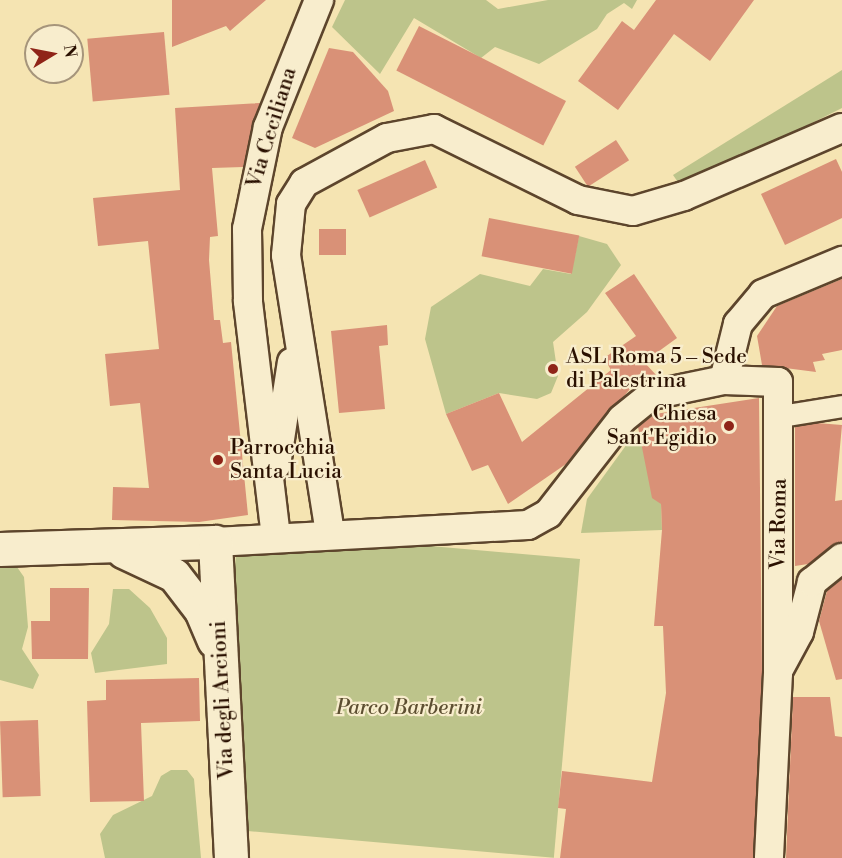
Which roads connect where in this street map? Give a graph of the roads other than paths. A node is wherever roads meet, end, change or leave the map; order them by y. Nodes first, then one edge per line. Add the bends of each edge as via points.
1 (319, 0) edge
2 (842, 128) edge
3 (842, 261) edge
4 (296, 330) junction
5 (252, 332) junction
6 (724, 380) junction
7 (842, 406) edge
8 (287, 408) junction
9 (781, 416) junction
10 (319, 470) junction
11 (271, 490) junction
12 (330, 533) junction
13 (276, 537) junction
14 (215, 542) junction
15 (101, 547) junction
16 (0, 549) edge
17 (842, 558) edge
18 (790, 626) junction
19 (222, 680) junction
20 (231, 858) edge
21 (769, 858) edge

1 - 5 street, Via Ceciliana via 277,98 252,188 245,255
2 - 4 street via 684,196 624,212 537,183 449,132 424,128 399,133 331,165 294,195 286,255
3 - 6 street via 781,283 763,294 738,324
4 - 8 street
4 - 10 street
5 - 8 street
5 - 11 street, Via Ceciliana
6 - 9 street, Via Roma via 769,380 781,387
6 - 12 street via 663,391 640,401 555,506 528,525
7 - 9 street
8 - 10 street
8 - 11 street
9 - 18 street, Via Roma
10 - 12 street
11 - 13 street, Via Ceciliana
12 - 13 street
13 - 14 street
14 - 15 street
14 - 19 street, Via degli Arcioni
15 - 16 street
15 - 19 street via 150,559 187,589 208,622
17 - 18 street via 812,582
18 - 21 street via 778,673
19 - 20 street, Via degli Arcioni

